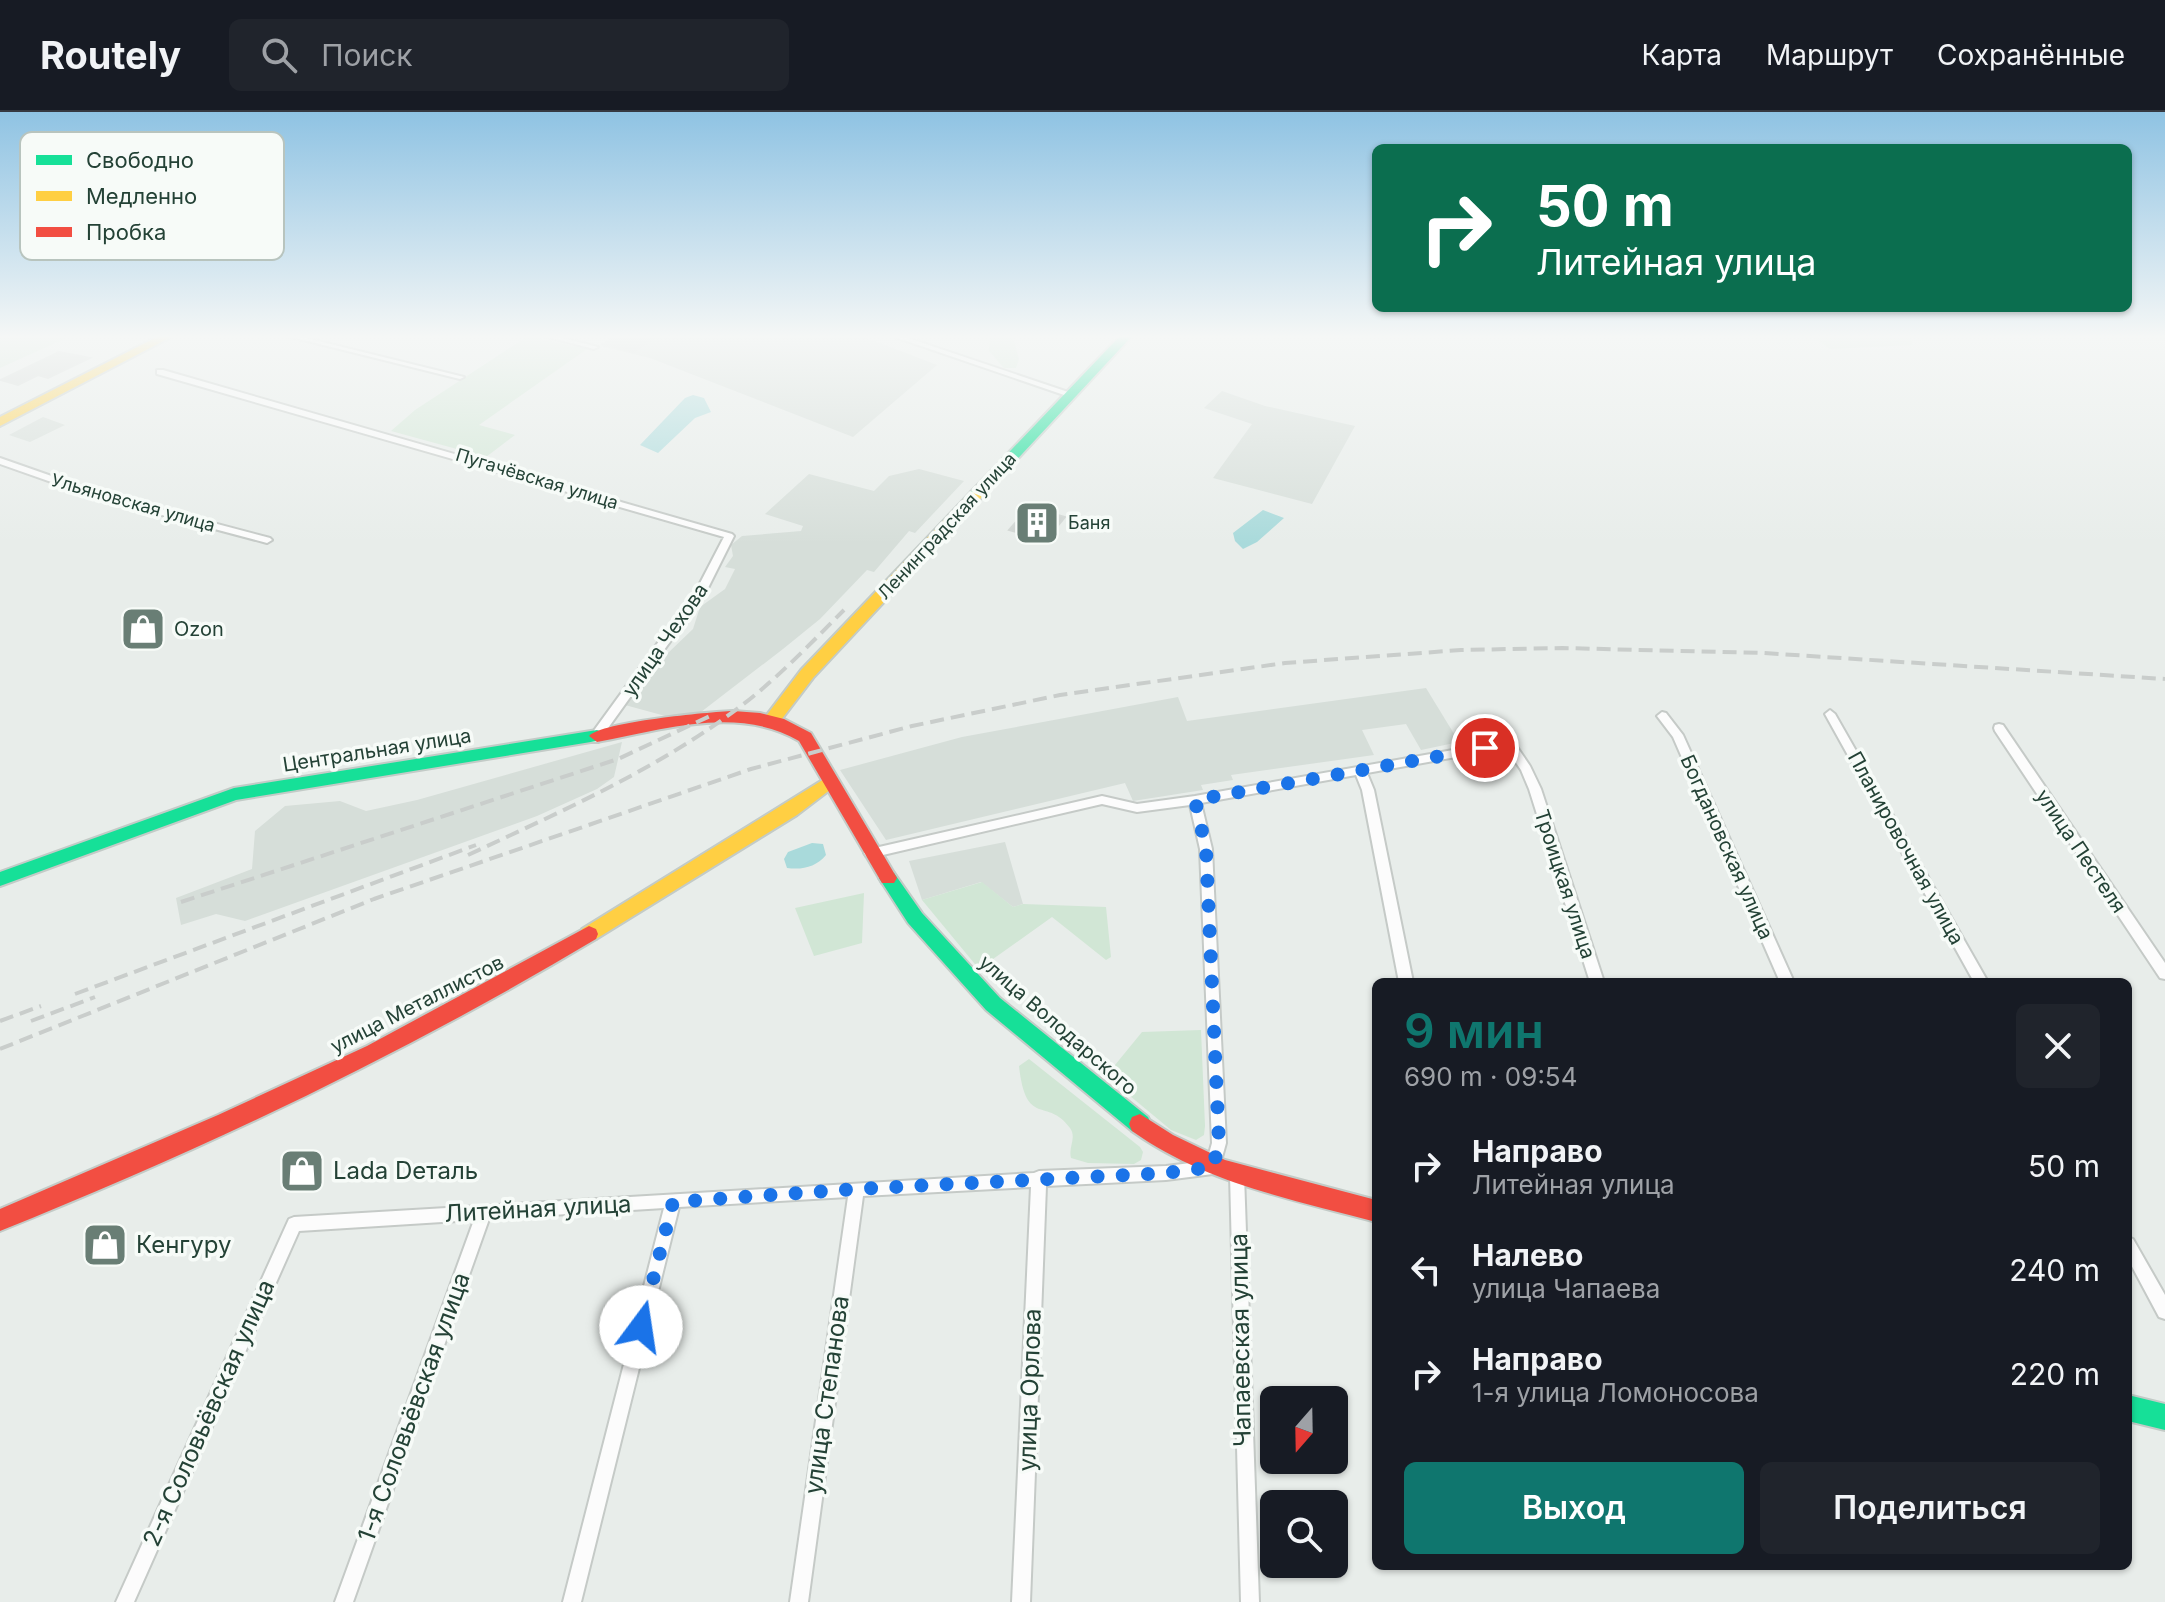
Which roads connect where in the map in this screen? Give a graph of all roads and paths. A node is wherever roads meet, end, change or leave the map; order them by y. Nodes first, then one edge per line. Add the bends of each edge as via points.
1 (32, 406) edge
2 (276, 406) edge
3 (1059, 406) edge
4 (0, 422) edge
5 (0, 461) edge
6 (729, 536) joint
7 (267, 540) dead end
8 (1830, 714) dead end
9 (1662, 716) dead end
10 (772, 720) junction
11 (1999, 728) dead end
12 (594, 739) junction
13 (1360, 771) junction
14 (829, 782) junction
15 (1195, 800) junction
16 (870, 853) junction
17 (0, 879) edge
18 (2165, 974) edge
19 (1405, 978) edge
20 (1596, 978) edge
21 (1785, 978) edge
22 (1979, 978) edge
23 (1213, 1167) junction
24 (1237, 1175) junction
25 (1039, 1178) junction
26 (856, 1189) junction
27 (673, 1202) junction
28 (1372, 1210) edge
29 (484, 1212) junction
30 (0, 1220) edge
31 (294, 1224) joint
32 (2132, 1251) edge
33 (2165, 1311) edge
34 (2132, 1409) edge
35 (2165, 1417) edge
36 (125, 1602) edge
37 (344, 1602) edge
38 (572, 1602) edge
39 (799, 1602) edge
40 (1021, 1602) edge
41 (1250, 1602) edge

1 - 4 main road
2 - 6 street, Пугачёвская улица
3 - 10 main road, Ленинградская улица via 807,674
5 - 7 street, Ульяновская улица via 97,495
6 - 12 street, улица Чехова via 702,590
8 - 22 street, Планировочная улица
9 - 21 street, Богдановская улица via 1678,735
10 - 12 main road, Центральная улица via 705,719
10 - 14 main road, улица Володарского via 805,737
11 - 18 street, улица Пестеля
12 - 17 main road, Центральная улица via 234,794
13 - 15 street
13 - 19 street
13 - 20 street, Троицкая улица via 1509,744 1535,789
14 - 16 main road, улица Володарского
14 - 30 main road, улица Металлистов via 505,986 246,1114
15 - 16 street via 1137,808 1102,800
15 - 23 street via 1206,849 1219,1143
16 - 23 main road, улица Володарского via 935,944 993,1004 1163,1143
23 - 24 main road, улица Володарского
23 - 25 street, Литейная улица
24 - 28 main road, улица Володарского
24 - 41 street, Чапаевская улица
25 - 26 street, Литейная улица
25 - 40 street, улица Орлова
26 - 27 street, Литейная улица
26 - 39 street, улица Степанова
27 - 29 street, Литейная улица
27 - 38 street
29 - 31 street, Литейная улица
29 - 37 street, 1-я Соловьёвская улица
31 - 36 street, 2-я Соловьёвская улица
32 - 33 street
34 - 35 main road

